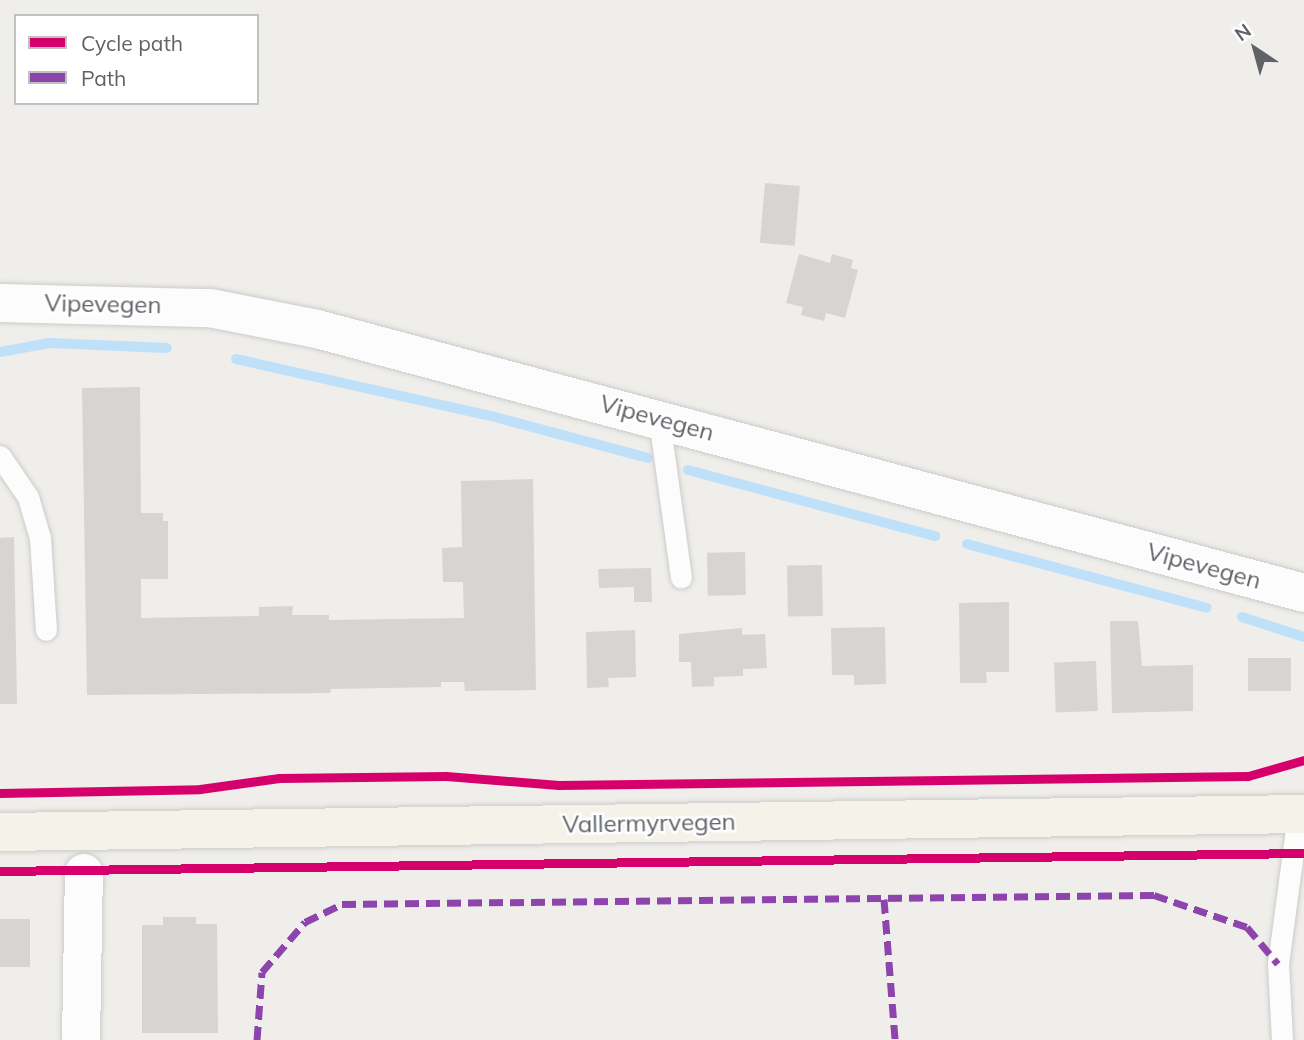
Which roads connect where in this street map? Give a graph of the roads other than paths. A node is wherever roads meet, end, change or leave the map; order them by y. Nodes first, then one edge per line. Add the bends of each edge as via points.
1 (0, 303) edge
2 (659, 419) junction
3 (0, 456) edge
4 (681, 577) dead end
5 (1304, 593) edge
6 (46, 630) dead end
7 (1301, 814) edge
8 (0, 832) edge
9 (84, 873) dead end
10 (80, 1040) edge
11 (1282, 1040) edge

1 - 2 street, Vipevegen via 210,308 317,329
2 - 4 lane
2 - 5 street, Vipevegen
3 - 6 lane via 28,496 40,538
7 - 8 main road, Vallermyrvegen
7 - 11 lane, Vallermyrvegen via 1278,964
9 - 10 street

